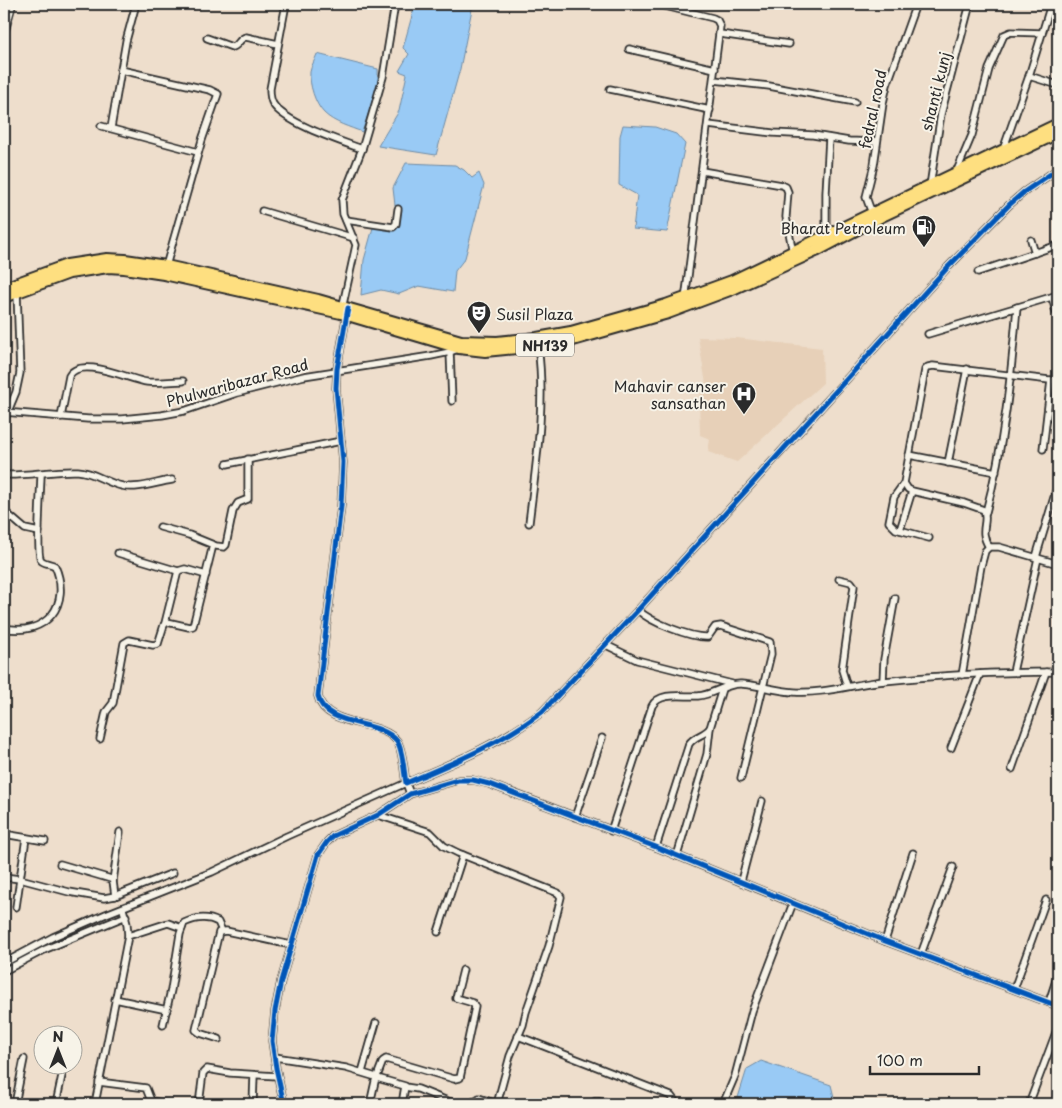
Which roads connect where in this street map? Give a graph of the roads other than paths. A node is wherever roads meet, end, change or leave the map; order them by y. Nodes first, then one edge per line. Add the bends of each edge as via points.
1 (11, 4) edge
2 (136, 4) edge
3 (286, 4) edge
4 (384, 4) edge
5 (657, 4) edge
6 (916, 4) edge
7 (970, 4) edge
8 (1051, 4) edge
9 (395, 5) edge
10 (4, 29) edge
11 (1042, 33) junction
12 (720, 34) junction
13 (207, 38) dead end
14 (278, 44) junction
15 (789, 44) dead end
16 (629, 49) dead end
17 (715, 69) junction
18 (121, 70) junction
19 (1029, 76) junction
20 (714, 80) junction
21 (1058, 85) edge
22 (610, 89) dead end
23 (855, 102) dead end
24 (710, 110) junction
25 (1058, 124) edge
26 (708, 125) junction
27 (101, 126) dead end
28 (111, 128) junction
29 (1058, 133) edge
30 (829, 138) junction
31 (876, 142) junction
32 (362, 149) junction
33 (1003, 150) junction
34 (198, 152) junction
35 (1058, 169) edge
36 (702, 171) junction
37 (956, 173) junction
38 (930, 186) junction
39 (398, 209) dead end
40 (262, 210) dead end
41 (877, 214) junction
42 (346, 220) junction
43 (826, 236) junction
44 (354, 238) junction
45 (1031, 240) dead end
46 (1058, 245) edge
47 (793, 253) junction
48 (1035, 253) junction
49 (166, 266) junction
50 (978, 272) dead end
51 (4, 288) edge
52 (18, 292) junction
53 (265, 293) junction
54 (1055, 296) edge
55 (4, 297) edge
56 (685, 303) junction
57 (1017, 307) junction
58 (345, 311) junction
59 (1056, 312) dead end
60 (928, 334) dead end
61 (473, 342) junction
62 (538, 346) junction
63 (454, 350) junction
64 (337, 369) junction
65 (967, 369) junction
66 (1011, 374) junction
67 (1051, 380) junction
68 (183, 381) dead end
69 (1058, 381) edge
70 (452, 401) dead end
71 (5, 412) edge
72 (61, 417) junction
73 (4, 421) edge
74 (341, 441) junction
75 (1043, 449) dead end
76 (909, 455) junction
77 (248, 459) junction
78 (948, 463) junction
79 (227, 464) dead end
80 (996, 472) junction
81 (41, 474) junction
82 (4, 475) edge
83 (172, 480) dead end
84 (904, 483) junction
85 (1058, 484) edge
86 (912, 491) junction
87 (4, 512) edge
88 (986, 512) junction
89 (529, 523) dead end
90 (160, 527) dead end
91 (900, 530) junction
92 (38, 532) junction
93 (929, 538) dead end
94 (214, 545) junction
95 (988, 547) junction
96 (118, 553) dead end
97 (1037, 558) junction
98 (1058, 564) edge
99 (178, 571) junction
100 (206, 575) junction
101 (838, 579) dead end
102 (895, 598) dead end
103 (638, 610) junction
104 (165, 623) junction
105 (4, 628) edge
106 (606, 644) junction
107 (1013, 672) junction
108 (1046, 672) junction
109 (1058, 672) edge
110 (980, 674) junction
111 (962, 675) junction
112 (883, 681) junction
113 (734, 684) junction
114 (847, 686) junction
115 (763, 687) junction
116 (722, 689) junction
117 (710, 728) junction
118 (602, 738) dead end
119 (100, 739) dead end
120 (951, 748) dead end
121 (1012, 769) dead end
122 (740, 778) dead end
123 (406, 783) junction
124 (410, 794) junction
125 (762, 801) dead end
126 (378, 815) junction
127 (575, 817) junction
128 (611, 831) junction
129 (120, 832) dead end
130 (4, 834) edge
131 (26, 838) junction
132 (44, 841) dead end
133 (656, 847) junction
134 (913, 854) dead end
135 (463, 856) junction
136 (677, 856) junction
137 (60, 864) dead end
138 (952, 866) dead end
139 (173, 873) dead end
140 (4, 877) edge
141 (20, 879) junction
142 (113, 881) junction
143 (741, 881) junction
144 (115, 896) junction
145 (1046, 900) dead end
146 (793, 903) junction
147 (16, 907) dead end
148 (123, 909) junction
149 (126, 916) junction
150 (182, 928) junction
151 (222, 931) junction
152 (438, 932) dead end
153 (128, 936) junction
154 (885, 941) junction
155 (291, 945) junction
156 (922, 954) junction
157 (4, 963) edge
158 (463, 970) dead end
159 (4, 971) edge
160 (1058, 974) edge
161 (1014, 989) junction
162 (115, 1000) junction
163 (1049, 1002) junction
164 (1058, 1006) edge
165 (167, 1010) junction
166 (376, 1023) dead end
167 (163, 1025) dead end
168 (1058, 1027) edge
169 (518, 1036) junction
170 (219, 1039) dead end
171 (275, 1057) junction
172 (24, 1059) dead end
173 (362, 1072) junction
174 (254, 1075) junction
175 (62, 1076) edge
176 (277, 1076) junction
177 (377, 1078) junction
178 (99, 1082) junction
179 (405, 1087) junction
180 (150, 1102) edge
181 (15, 1104) edge
182 (56, 1104) edge
183 (95, 1104) edge
184 (167, 1104) edge
185 (199, 1104) edge
186 (253, 1104) edge
187 (284, 1104) edge
188 (370, 1104) edge
189 (402, 1104) edge
190 (456, 1104) edge
191 (470, 1104) edge
192 (497, 1104) edge
193 (590, 1104) edge
194 (609, 1104) edge
195 (677, 1104) edge
196 (723, 1104) edge
197 (1030, 1104) edge

1 - 10 main road
2 - 18 street
3 - 14 street
4 - 9 street
5 - 12 street via 717,20
6 - 31 street, fedral road via 887,85
7 - 38 street, shanti kunj via 941,114
8 - 11 street
9 - 32 street via 383,77
11 - 19 street
11 - 37 street via 1011,32 1004,35 989,69 972,135
12 - 15 street
12 - 17 street
13 - 14 street via 232,48 246,38
14 - 32 street via 270,88 272,103 297,122
16 - 17 street
17 - 20 street
18 - 28 street
18 - 34 street via 218,94
19 - 21 street
19 - 33 street
20 - 23 street via 769,86
20 - 24 street
22 - 24 street
24 - 26 street
25 - 33 highway, NH139
26 - 30 street
26 - 36 street
27 - 28 street
28 - 34 street
29 - 41 highway, NH139
30 - 31 street
30 - 43 street
31 - 41 street, fedral road via 866,198
32 - 42 street via 342,200
33 - 37 highway, NH139
34 - 49 street
35 - 103 street via 1009,205 948,267
36 - 47 street via 786,187 786,217
36 - 56 street
37 - 38 highway, NH139
38 - 41 highway, NH139
39 - 42 street via 393,227
40 - 44 street
41 - 43 highway, NH139
41 - 56 highway, NH139 via 767,274
42 - 44 street
43 - 47 highway, NH139
44 - 58 street via 356,251 347,279
45 - 48 street
46 - 48 street
47 - 56 highway, NH139
48 - 50 street
49 - 51 highway, NH139 via 125,260 88,261 67,265
49 - 53 highway, NH139
52 - 53 highway, NH139 via 69,273 108,267
52 - 55 highway, NH139
52 - 71 street via 20,373 16,392
53 - 58 highway, NH139
54 - 57 street
54 - 59 street
56 - 61 highway, NH139 via 571,332
56 - 62 highway, NH139 via 573,340
57 - 60 street
57 - 66 street
58 - 61 highway, NH139
58 - 63 highway, NH139
58 - 64 street
61 - 63 street, Phulwaribazar Road
62 - 63 highway, NH139
62 - 89 street via 541,419
63 - 64 street, Phulwaribazar Road
63 - 70 street
64 - 72 street, Phulwaribazar Road via 237,392 162,415 106,419
64 - 74 street
65 - 66 street
65 - 76 street via 933,366 925,370
65 - 78 street
66 - 67 street
66 - 80 street
67 - 69 street
67 - 75 street
68 - 72 street via 147,382 109,371 79,368 69,376
71 - 72 street, Phulwaribazar Road
71 - 73 street
74 - 77 street
74 - 123 street via 341,506 318,696 327,711 394,738 400,748
76 - 78 street
76 - 84 street
77 - 79 street
77 - 94 street via 248,499 238,503 233,510 226,545
78 - 80 street
80 - 88 street
81 - 82 street
81 - 83 street via 82,472 127,487
81 - 92 street
84 - 86 street
84 - 91 street via 894,497 888,518 891,526
85 - 97 street
86 - 88 street via 976,506
86 - 91 street
87 - 92 street via 25,529
88 - 95 street via 983,534
90 - 94 street
91 - 93 street
92 - 105 street via 40,557 43,562 55,566 61,585 60,596 43,624 25,630
94 - 100 street
95 - 97 street
95 - 111 street via 981,566
96 - 99 street
97 - 98 street
97 - 107 street
99 - 100 street via 185,569
99 - 104 street
100 - 104 street via 193,626
101 - 114 street via 854,586 842,670
102 - 112 street
103 - 106 street
103 - 115 street via 648,619 698,636 708,637 715,627 721,626 767,640 771,650
104 - 119 street via 158,644 129,640 124,643 113,703 106,712
106 - 113 street via 637,660
106 - 123 street via 542,712 525,725 494,743
107 - 108 street
107 - 110 street
108 - 109 street
108 - 121 street
110 - 111 street
110 - 120 street
111 - 112 street
112 - 114 street
113 - 115 street
113 - 116 street
114 - 115 street via 820,692
115 - 122 street
116 - 117 street
116 - 128 street via 700,696 667,697 654,702
117 - 133 street via 689,744
117 - 136 street via 707,754
118 - 127 street
123 - 124 street
123 - 148 street
124 - 126 street
124 - 127 street via 458,780 473,780
125 - 143 street
126 - 135 street via 430,832 444,846
126 - 155 street via 341,832 322,848
127 - 128 street
128 - 133 street
129 - 142 street
130 - 131 street
131 - 132 street
131 - 141 street
133 - 136 street
134 - 154 street
135 - 152 street
135 - 169 street via 527,879 558,892 561,897 549,946
136 - 143 street
137 - 142 street
138 - 156 street
139 - 144 street
140 - 141 street
141 - 144 street via 88,896
141 - 147 street
142 - 144 street
143 - 146 street
145 - 161 street
146 - 154 street
146 - 196 street via 752,1011 735,1076
148 - 149 street
148 - 157 street via 53,937
149 - 153 street
149 - 159 street via 46,949
150 - 151 street via 188,921 208,918 218,922
150 - 153 street via 168,922
150 - 165 street
151 - 155 street
151 - 170 street via 218,935 196,1030
153 - 162 street
154 - 156 street
155 - 171 street via 275,1011 272,1041
156 - 161 street
158 - 177 street via 456,998 473,1003 475,1007 460,1078 387,1059 383,1061
160 - 163 street
161 - 163 street
162 - 165 street
162 - 178 street
163 - 164 street
165 - 167 street
166 - 173 street
168 - 197 street
169 - 192 street
169 - 195 street via 671,1096
171 - 173 street
171 - 176 street
172 - 181 street
173 - 177 street
174 - 176 street
174 - 185 street via 205,1070
174 - 186 street
175 - 182 street
176 - 187 street
177 - 179 street
177 - 188 street
178 - 180 street via 146,1088
178 - 183 street
179 - 189 street
179 - 190 street via 418,1088
180 - 184 street
191 - 192 street via 479,1098
193 - 194 street via 596,1101

